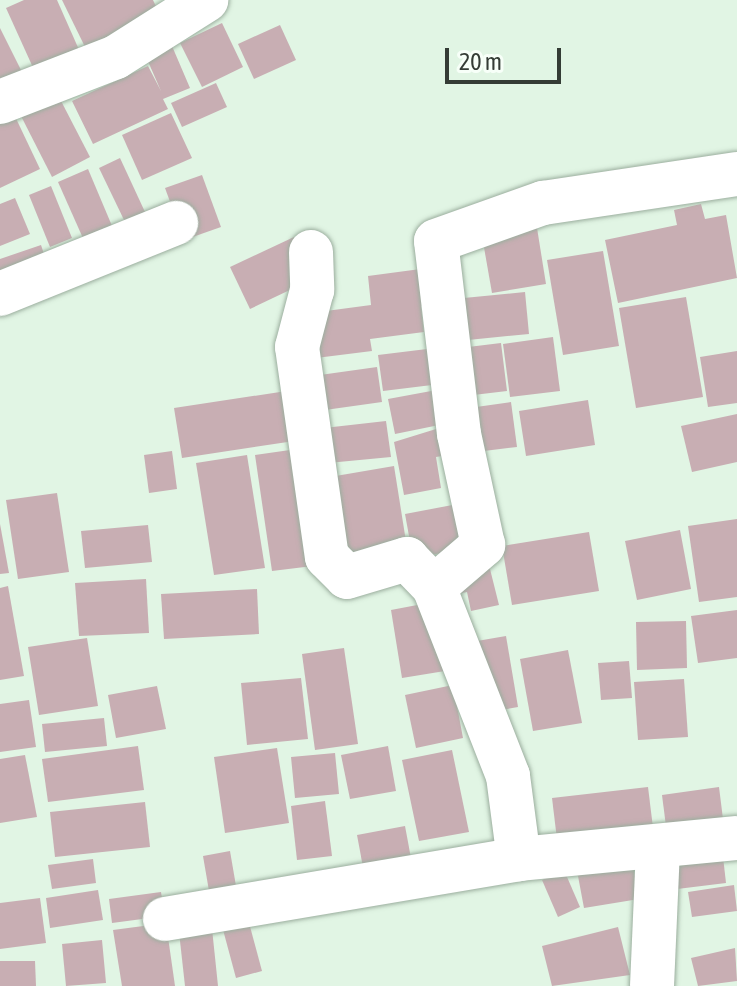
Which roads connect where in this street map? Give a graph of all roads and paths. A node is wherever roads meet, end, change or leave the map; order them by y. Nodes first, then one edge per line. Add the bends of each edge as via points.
1 (206, 0) edge
2 (0, 102) edge
3 (737, 174) edge
4 (176, 223) dead end
5 (311, 252) dead end
6 (0, 294) edge
7 (434, 587) junction
8 (737, 838) edge
9 (658, 847) junction
10 (519, 859) junction
11 (165, 919) dead end
12 (652, 986) edge

1 - 2 street via 116,57
3 - 7 street via 543,203 436,241 459,434 483,545
4 - 6 street
5 - 7 street via 312,290 297,347 327,557 347,577 407,559
7 - 10 street via 508,776
8 - 9 street
9 - 10 street
9 - 12 street
10 - 11 street

